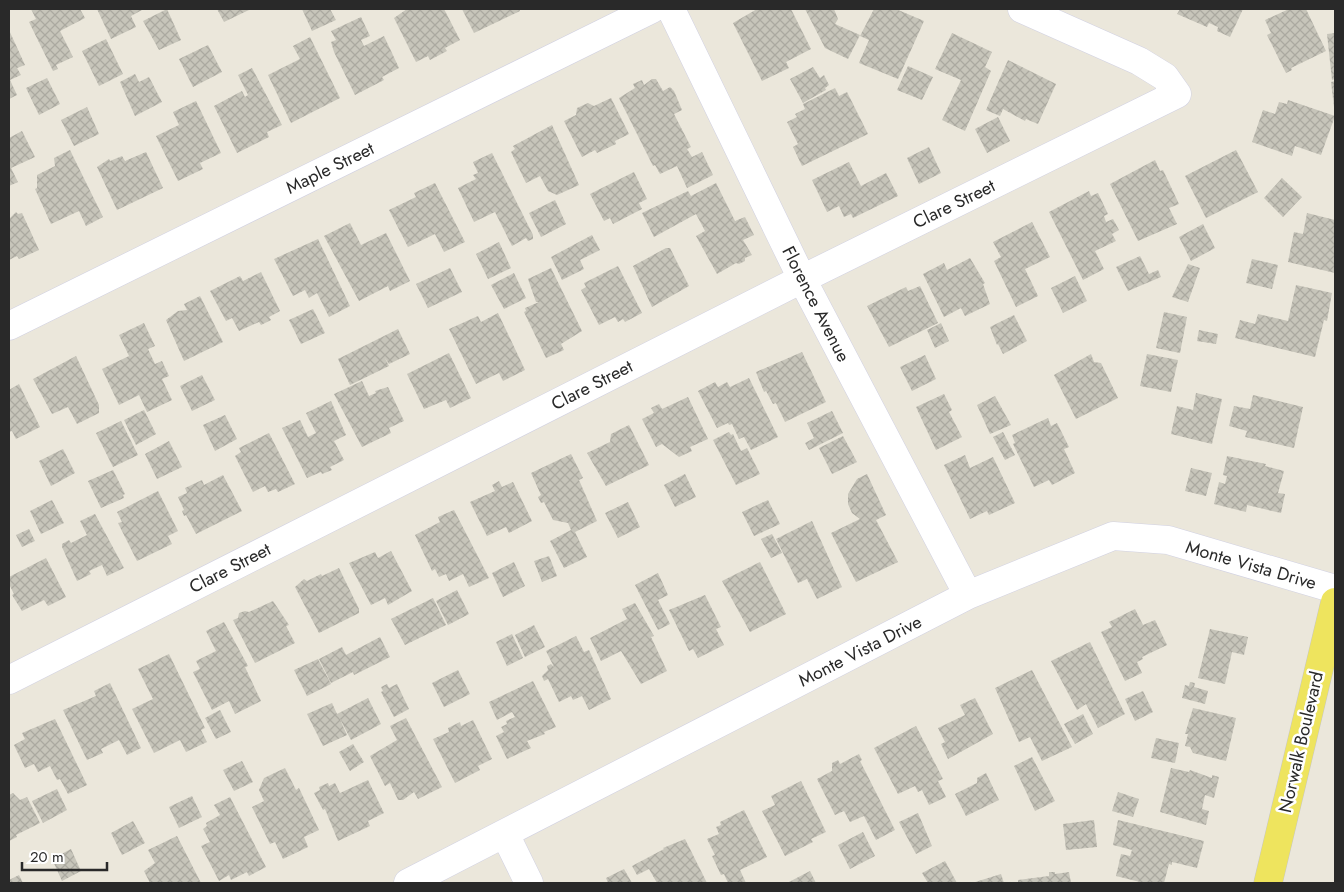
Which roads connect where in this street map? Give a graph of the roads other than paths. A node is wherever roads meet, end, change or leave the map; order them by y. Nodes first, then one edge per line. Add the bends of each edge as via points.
1 (652, 9) edge
2 (671, 9) edge
3 (1022, 9) edge
4 (802, 279) junction
5 (9, 326) edge
6 (1335, 589) edge
7 (968, 595) junction
8 (1335, 602) edge
9 (9, 680) edge
10 (505, 834) junction
11 (408, 883) edge
12 (529, 883) edge
13 (1270, 883) edge

1 - 5 street, Maple Street
2 - 4 street, Florence Avenue
3 - 4 street, Clare Street via 1139,61 1165,77 1176,94
4 - 7 street, Florence Avenue
4 - 9 street, Clare Street
6 - 7 street, Monte Vista Drive via 1168,540 1113,536
7 - 10 street, Monte Vista Drive
8 - 13 main road, Norwalk Boulevard
10 - 11 street, Monte Vista Drive
10 - 12 street

